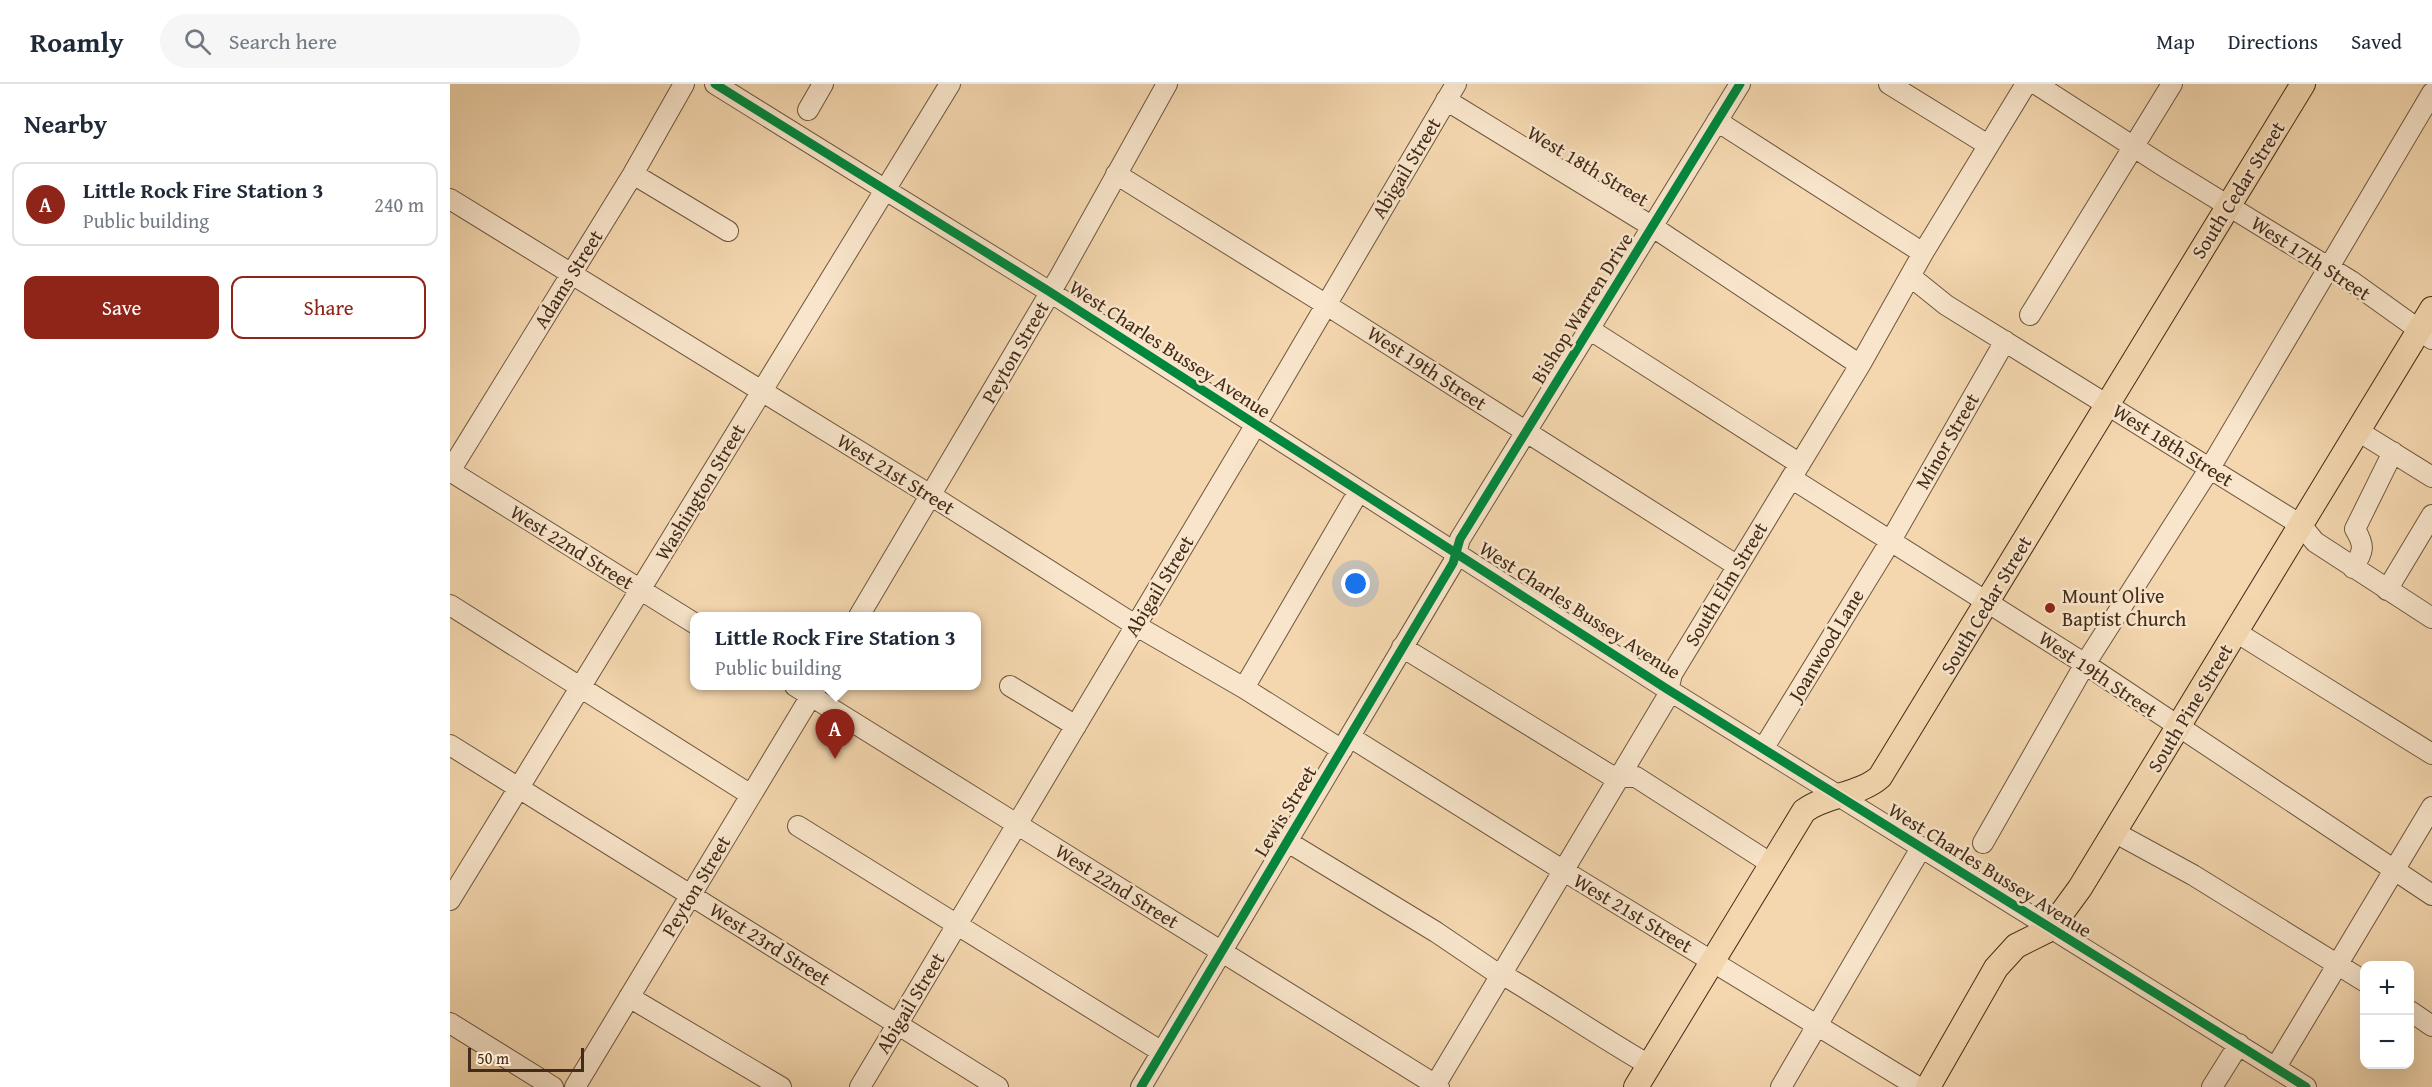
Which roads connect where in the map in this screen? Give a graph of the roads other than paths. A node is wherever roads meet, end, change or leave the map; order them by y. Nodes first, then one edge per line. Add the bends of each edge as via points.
1 (684, 84) edge
2 (715, 84) edge
3 (823, 84) edge
4 (950, 84) edge
5 (1167, 84) edge
6 (1740, 84) edge
7 (1889, 84) edge
8 (2026, 84) edge
9 (2036, 84) edge
10 (2172, 84) edge
11 (2303, 84) edge
12 (1448, 90) edge
13 (2432, 93) edge
14 (808, 110) dead end
15 (1717, 121) junction
16 (1988, 145) junction
17 (2133, 147) junction
18 (633, 174) junction
19 (1116, 174) junction
20 (885, 188) junction
21 (450, 199) edge
22 (2229, 206) junction
23 (1653, 227) junction
24 (728, 231) dead end
25 (1923, 253) junction
26 (2327, 266) junction
27 (571, 274) junction
28 (1910, 276) junction
29 (1050, 292) junction
30 (1325, 304) junction
31 (2432, 309) edge
32 (2030, 315) dead end
33 (1589, 329) junction
34 (2425, 335) edge
35 (2005, 341) junction
36 (1860, 365) junction
37 (762, 391) junction
38 (2108, 403) junction
39 (1255, 426) junction
40 (1526, 431) junction
41 (2358, 431) junction
42 (2391, 451) junction
43 (2210, 468) junction
44 (450, 471) edge
45 (1796, 471) junction
46 (2432, 477) edge
47 (1359, 491) junction
48 (932, 496) junction
49 (2432, 515) edge
50 (2301, 525) junction
51 (1890, 542) junction
52 (1455, 551) junction
53 (1736, 565) junction
54 (2353, 568) junction
55 (640, 589) junction
56 (2387, 590) junction
57 (1989, 602) junction
58 (450, 605) edge
59 (861, 612) edge
60 (2432, 618) edge
61 (690, 620) edge
62 (1135, 625) junction
63 (2236, 632) junction
64 (1402, 647) junction
65 (2085, 664) junction
66 (1010, 686) dead end
67 (580, 688) junction
68 (1244, 688) junction
69 (1667, 689) junction
70 (807, 690) edge
71 (810, 690) edge
72 (1076, 726) junction
73 (2178, 727) junction
74 (1346, 744) junction
75 (450, 745) edge
76 (1763, 749) junction
77 (2432, 754) edge
78 (1619, 776) junction
79 (519, 788) junction
80 (751, 795) junction
81 (1836, 795) junction
82 (2432, 807) edge
83 (1016, 823) junction
84 (798, 826) dead end
85 (2114, 832) junction
86 (1288, 842) junction
87 (1983, 843) dead end
88 (1922, 848) junction
89 (1770, 863) junction
90 (2394, 869) junction
91 (1563, 871) junction
92 (452, 893) edge
93 (691, 895) junction
94 (2432, 895) edge
95 (956, 924) junction
96 (2050, 929) junction
97 (1222, 950) junction
98 (1712, 960) junction
99 (2338, 964) junction
100 (1501, 976) junction
101 (2360, 978) edge
102 (629, 997) junction
103 (2414, 1014) edge
104 (450, 1023) edge
105 (898, 1024) junction
106 (1818, 1026) junction
107 (2432, 1026) edge
108 (2239, 1044) junction
109 (1161, 1052) junction
110 (1649, 1065) junction
111 (2276, 1067) junction
112 (1436, 1086) edge
113 (553, 1087) edge
114 (575, 1087) edge
115 (781, 1087) edge
116 (860, 1087) edge
117 (998, 1087) edge
118 (1141, 1087) edge
119 (1636, 1087) edge
120 (1781, 1087) edge
121 (1918, 1087) edge
122 (1928, 1087) edge
123 (2212, 1087) edge
124 (2306, 1087) edge

1 - 18 street, Adams Street
2 - 20 street, West Charles Bussey Avenue
3 - 14 street
4 - 20 street, Washington Street
5 - 19 street, Peyton Street
6 - 15 street, Bishop Warren Drive
7 - 16 street
8 - 16 street, South Elm Street
9 - 17 street, West 17th Street
10 - 17 street
11 - 22 main road, South Cedar Street
12 - 23 street, West 18th Street
12 - 30 street, Abigail Street
13 - 26 street
15 - 23 street, Bishop Warren Drive
15 - 25 street
16 - 25 street, South Elm Street
17 - 22 street, West 17th Street
17 - 32 street
18 - 24 street
18 - 27 street, Adams Street
19 - 29 street, Peyton Street
19 - 30 street, West 19th Street
20 - 29 street, West Charles Bussey Avenue
20 - 37 street, Washington Street
21 - 27 street, West 21st Street
22 - 26 street, West 17th Street
22 - 38 main road, South Cedar Street
23 - 33 street, Bishop Warren Drive
23 - 36 street, West 18th Street
25 - 28 street, South Elm Street
26 - 34 street, West 17th Street
26 - 43 street
27 - 37 street, West 21st Street
27 - 44 street, Adams Street
28 - 35 street, West 18th Street via 1946,305
28 - 36 street, South Elm Street
29 - 39 street, West Charles Bussey Avenue
29 - 48 street, Peyton Street
30 - 39 street, Abigail Street
30 - 40 street, West 19th Street
31 - 34 main road, South Pine Street
33 - 40 street, Bishop Warren Drive
33 - 45 street, West 19th Street
34 - 41 main road, South Pine Street
35 - 38 street, West 18th Street
35 - 51 street, Minor Street
36 - 45 street, South Elm Street
37 - 48 street, West 21st Street
37 - 55 street, Washington Street
38 - 43 street, West 18th Street
38 - 57 main road, South Cedar Street
39 - 47 street, West Charles Bussey Avenue
39 - 62 street, Abigail Street
40 - 52 street, Bishop Warren Drive
40 - 53 street, West 19th Street
41 - 42 street
41 - 50 main road, South Pine Street
42 - 46 street
42 - 54 street via 2355,529 2363,541 2363,552
43 - 50 street, West 18th Street
43 - 65 street
44 - 55 street, West 22nd Street
45 - 51 street, West 19th Street
45 - 53 street, South Elm Street
47 - 52 street, West Charles Bussey Avenue
47 - 68 street
48 - 59 street, Peyton Street
48 - 62 street, West 21st Street
49 - 56 street
50 - 54 street, West 18th Street via 2315,542
50 - 63 main road, South Pine Street
51 - 57 street, West 19th Street
51 - 76 street, Joanwood Lane
52 - 64 street, Lewis Street via 1453,563
52 - 69 street, West Charles Bussey Avenue
53 - 69 street, South Elm Street
54 - 56 street, West 18th Street
55 - 61 street, West 22nd Street
55 - 67 street, Washington Street
56 - 60 street, West 18th Street
57 - 65 street, West 19th Street
57 - 81 main road, South Cedar Street via 1880,777 1870,786
58 - 67 street
62 - 68 street, West 21st Street
62 - 72 street, Abigail Street
63 - 73 main road, South Pine Street
63 - 77 street
64 - 74 street, Lewis Street
64 - 78 street via 1610,775
65 - 73 street, West 19th Street
65 - 87 street
66 - 72 street
67 - 79 street, Washington Street
67 - 80 street
68 - 74 street, West 21st Street
69 - 76 street, West Charles Bussey Avenue
69 - 78 street, South Elm Street via 1666,699
70 - 80 street, Peyton Street
71 - 83 street, West 22nd Street
72 - 83 street, Abigail Street
73 - 85 main road, South Pine Street
73 - 90 street, West 19th Street
74 - 86 street, Lewis Street
74 - 91 street, West 21st Street
75 - 79 street, West 23rd Street
76 - 81 street, West Charles Bussey Avenue
78 - 89 street via 1636,777
78 - 91 street, South Elm Street
79 - 92 street, Washington Street
79 - 93 street, West 23rd Street
80 - 93 street, Peyton Street
81 - 88 street, West Charles Bussey Avenue
81 - 89 main road, South Cedar Street via 1804,811
82 - 90 street
83 - 95 street, Abigail Street
83 - 97 street, West 22nd Street
84 - 95 street
85 - 96 main road, South Pine Street
85 - 99 street via 2193,875
86 - 97 street, Lewis Street
86 - 100 street
88 - 96 street, West Charles Bussey Avenue
88 - 106 street
89 - 98 main road, South Cedar Street
90 - 94 street, West 19th Street
90 - 99 street
91 - 98 street, West 21st Street
91 - 100 street, South Elm Street
93 - 102 street, Peyton Street
93 - 105 street, West 23rd Street
95 - 105 street, Abigail Street
95 - 109 street
96 - 108 street, West Charles Bussey Avenue
96 - 122 main road via 2016,946 1996,968
97 - 109 street, Lewis Street
97 - 112 street, West 22nd Street
98 - 106 street, West 21st Street
98 - 110 main road, South Cedar Street
99 - 101 street
99 - 111 street
100 - 110 street
100 - 112 street, South Elm Street
102 - 114 street, Peyton Street
102 - 115 street
103 - 107 street
104 - 113 street
105 - 116 street, Abigail Street
105 - 117 street, West 23rd Street
106 - 120 street
106 - 121 street, West 21st Street
108 - 111 street, West Charles Bussey Avenue
108 - 123 street
109 - 118 street, Lewis Street
110 - 119 main road, South Cedar Street
111 - 124 street, West Charles Bussey Avenue

